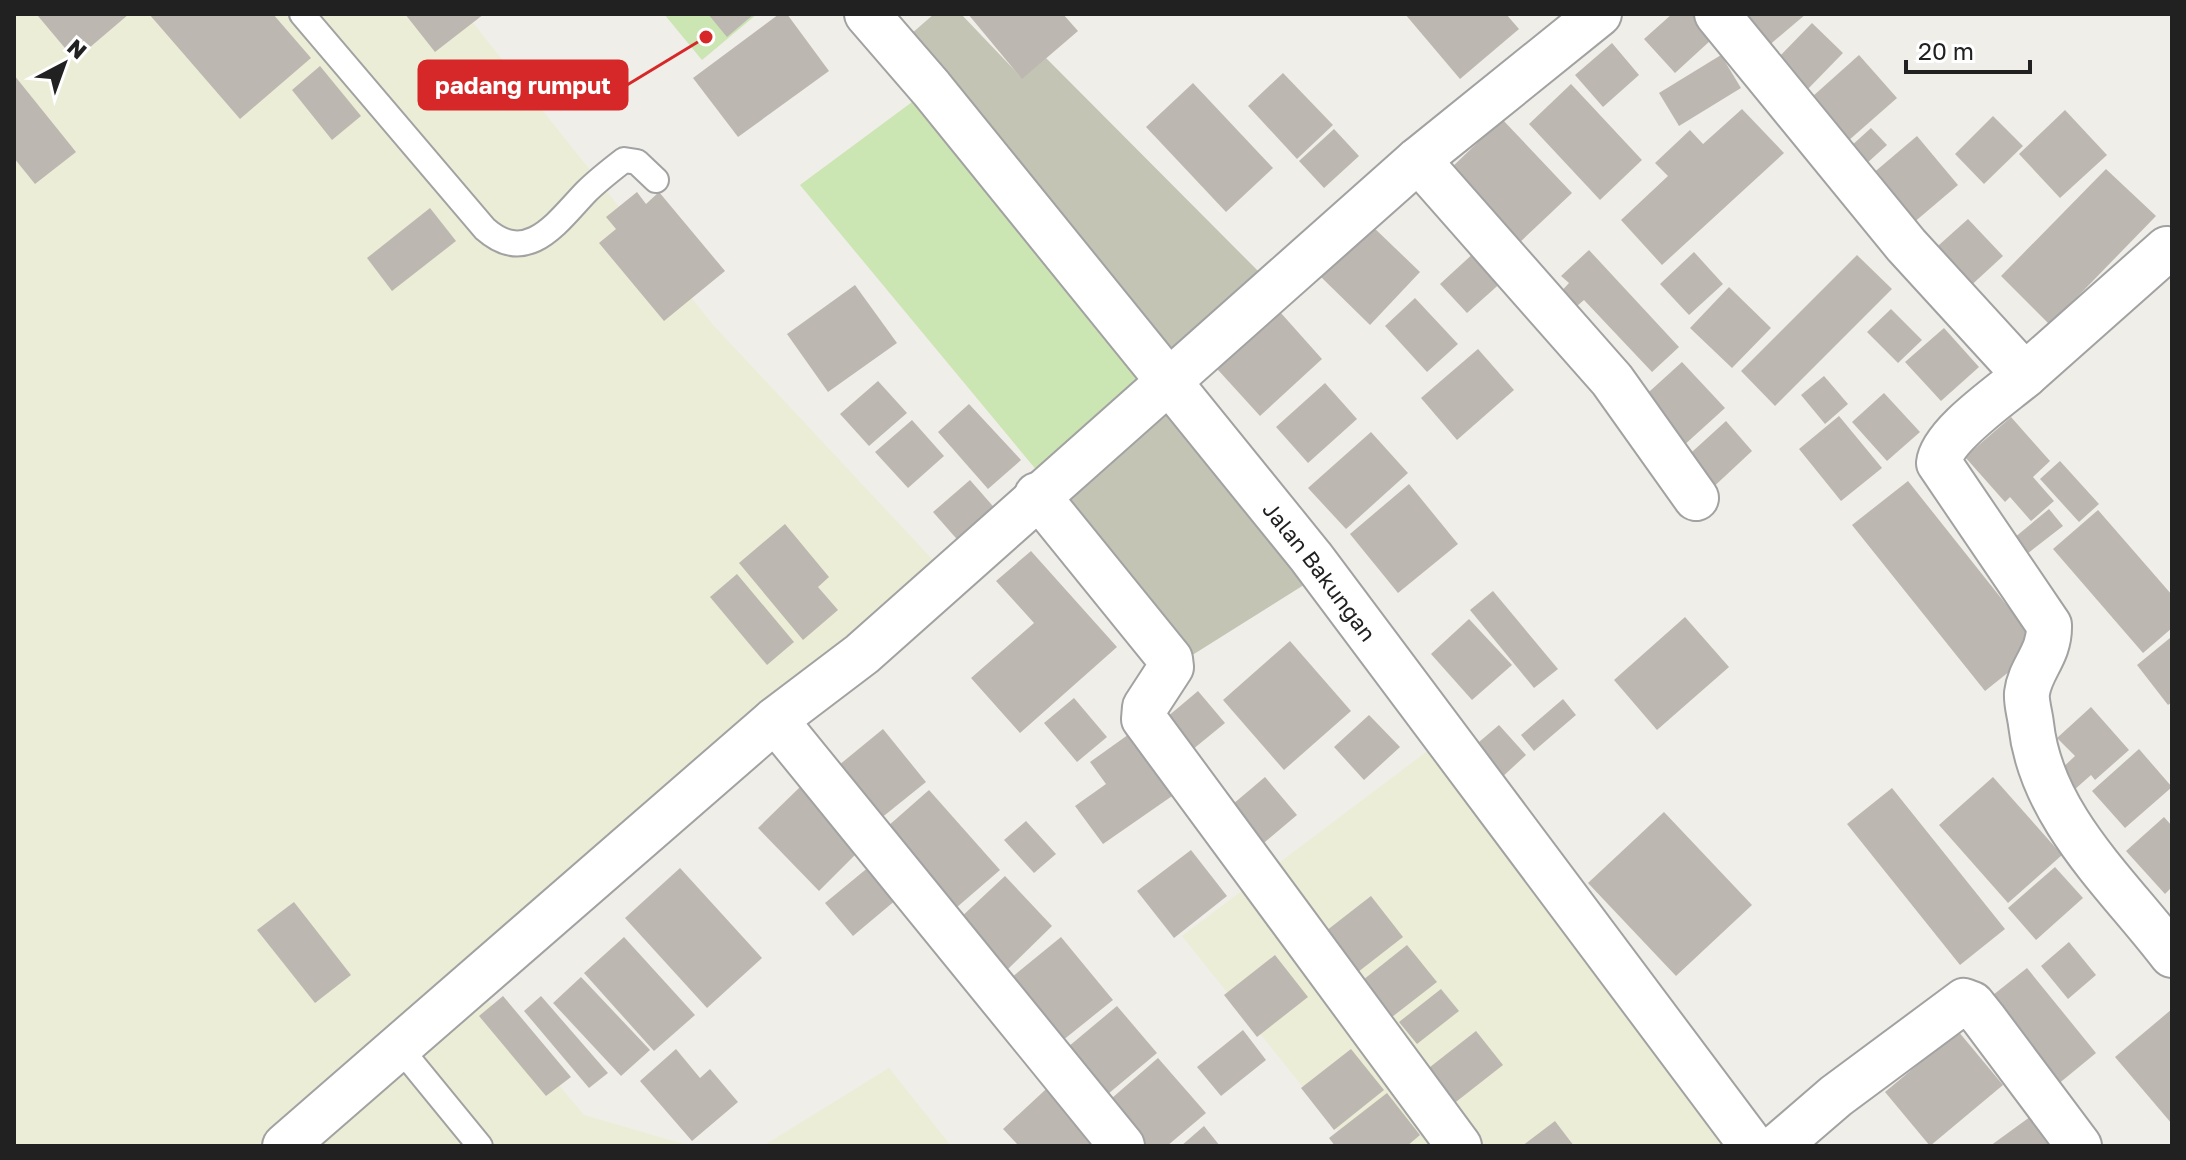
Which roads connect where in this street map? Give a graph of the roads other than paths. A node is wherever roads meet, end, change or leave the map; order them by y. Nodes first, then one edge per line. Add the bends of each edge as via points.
1 (302, 14) edge
2 (867, 14) edge
3 (1599, 14) edge
4 (1717, 14) edge
5 (1418, 160) junction
6 (656, 180) dead end
7 (2167, 249) dead end
8 (2025, 375) junction
9 (1169, 380) junction
10 (1037, 495) junction
11 (1696, 498) dead end
12 (775, 720) junction
13 (2172, 955) edge
14 (399, 1047) junction
15 (285, 1146) edge
16 (480, 1146) edge
17 (1122, 1146) edge
18 (1459, 1146) edge
19 (1752, 1146) edge
20 (1778, 1146) edge
21 (2079, 1146) edge

1 - 6 lane via 485,229 503,242 536,239 624,160 637,162
2 - 9 street, Jalan Bakungan
3 - 5 street
4 - 8 street via 1906,245
5 - 9 street
5 - 11 street via 1612,380
7 - 8 street
8 - 13 street via 1962,429 1940,452 1939,463 2049,625 2050,645 2027,692 2034,756 2051,797 2111,885 2136,907
9 - 10 street
9 - 19 street, Jalan Bakungan via 1311,557
10 - 12 street via 862,654
10 - 18 street via 1170,659 1171,667 1145,707 1144,719
12 - 14 street
12 - 17 street
14 - 15 street
14 - 16 lane
20 - 21 street via 1964,1001 1984,1019

